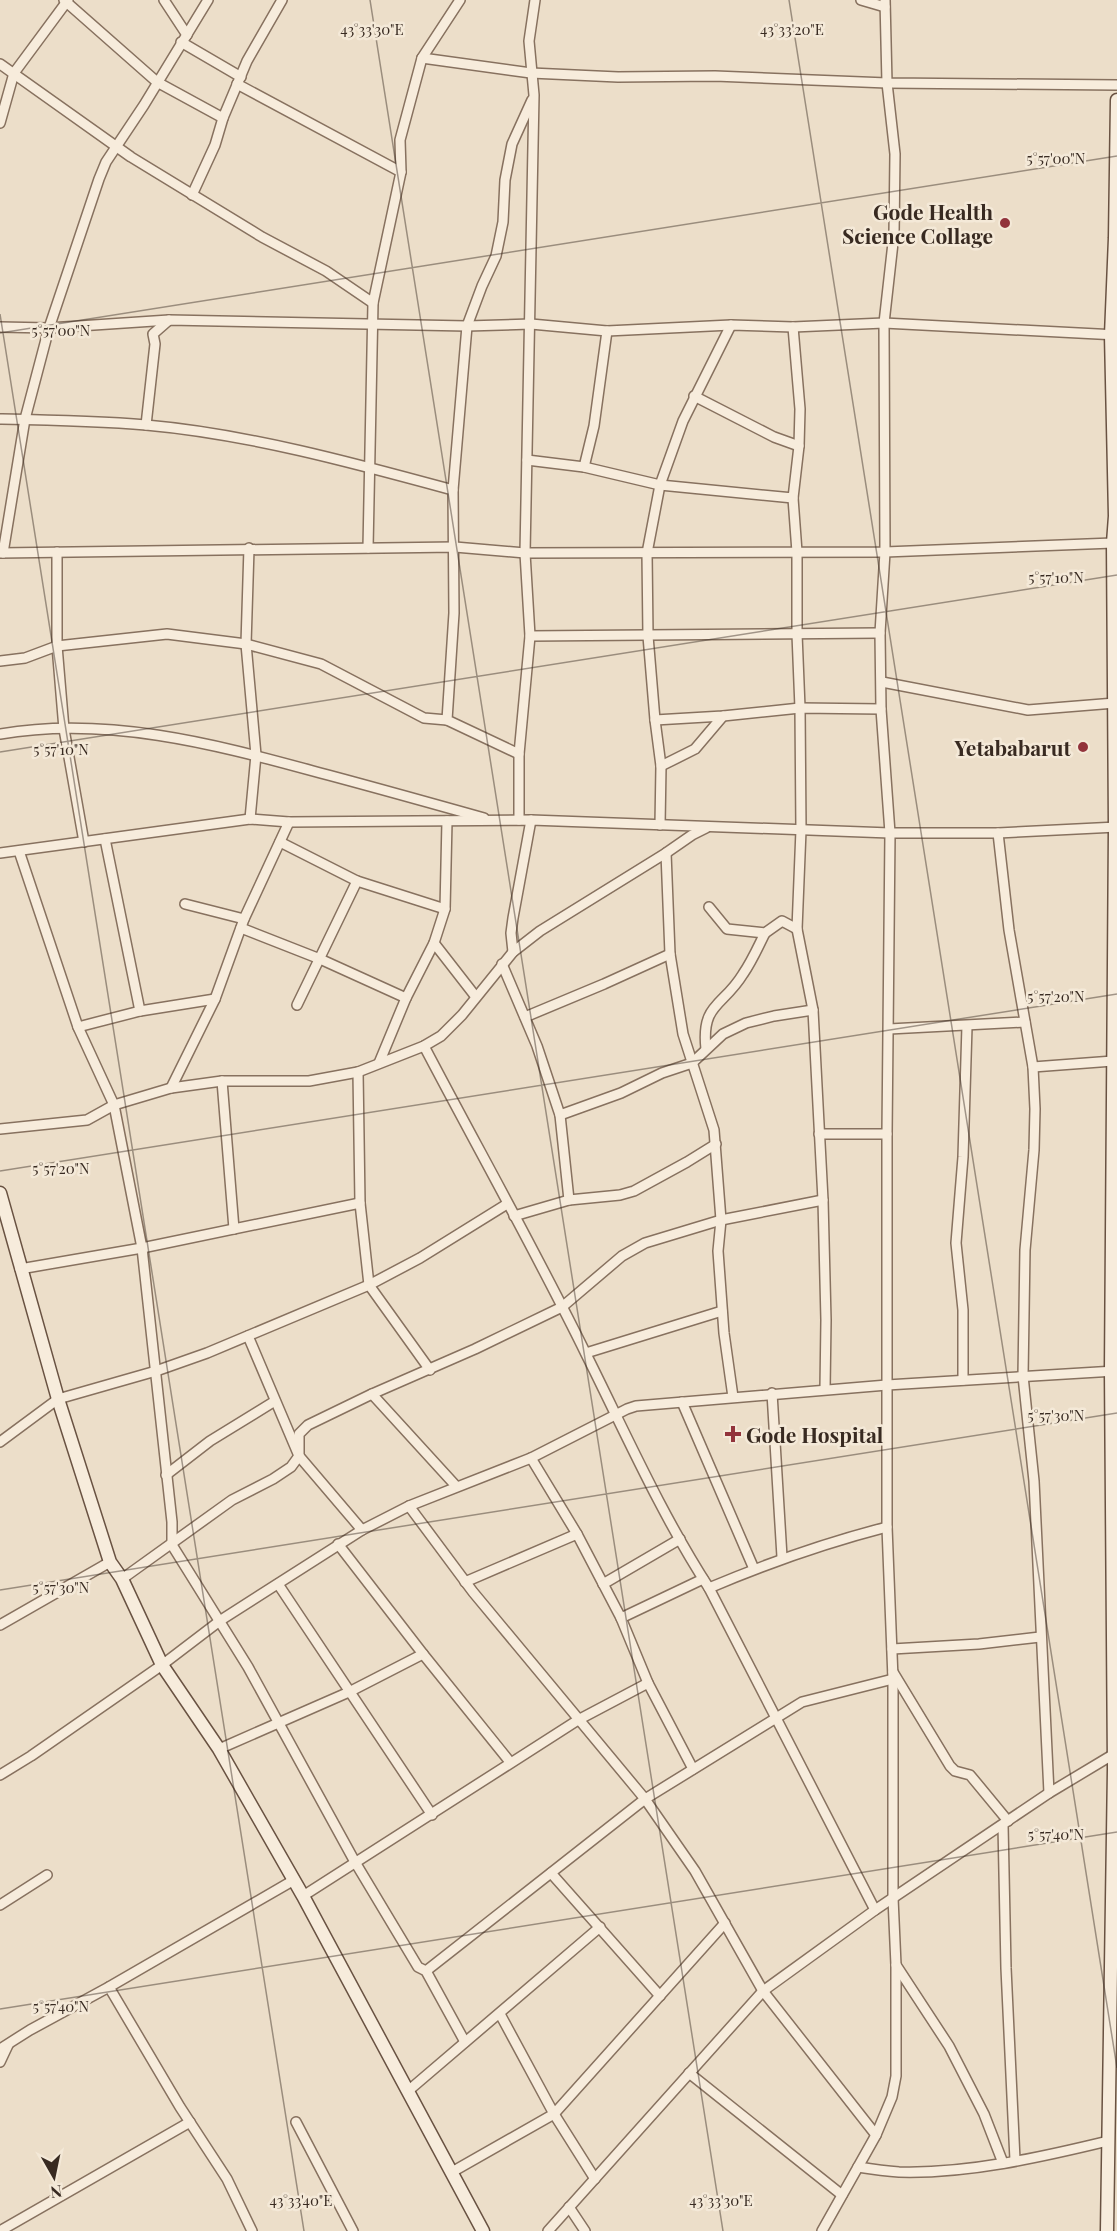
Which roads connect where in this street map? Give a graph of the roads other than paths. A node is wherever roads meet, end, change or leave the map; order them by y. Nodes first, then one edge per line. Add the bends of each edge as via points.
1 (164, 0) edge
2 (208, 0) edge
3 (282, 0) edge
4 (459, 0) edge
5 (535, 0) edge
6 (861, 0) edge
7 (66, 1) edge
8 (885, 4) edge
9 (184, 38) junction
10 (422, 58) junction
11 (0, 64) edge
12 (14, 73) junction
13 (531, 73) junction
14 (239, 80) junction
15 (157, 82) junction
16 (887, 82) junction
17 (1117, 85) edge
18 (534, 95) junction
19 (1117, 100) edge
20 (223, 118) junction
21 (0, 123) edge
22 (117, 147) junction
23 (401, 172) junction
24 (192, 195) junction
25 (373, 303) junction
26 (169, 321) junction
27 (371, 323) junction
28 (884, 323) junction
29 (531, 324) junction
30 (730, 325) junction
31 (0, 327) edge
32 (467, 327) junction
33 (793, 327) junction
34 (49, 328) junction
35 (607, 331) junction
36 (1114, 335) edge
37 (694, 396) junction
38 (0, 419) edge
39 (25, 419) junction
40 (146, 425) junction
41 (799, 446) junction
42 (527, 460) junction
43 (369, 467) junction
44 (584, 467) junction
45 (660, 485) junction
46 (453, 490) junction
47 (793, 498) junction
48 (1116, 515) edge
49 (1113, 543) junction
50 (455, 547) junction
51 (249, 548) junction
52 (368, 548) junction
53 (57, 552) junction
54 (797, 552) junction
55 (885, 552) junction
56 (1, 553) edge
57 (525, 553) junction
58 (647, 553) junction
59 (880, 633) junction
60 (797, 634) junction
61 (530, 636) junction
62 (648, 636) junction
63 (246, 644) junction
64 (57, 646) junction
65 (0, 661) edge
66 (882, 682) junction
67 (1115, 703) junction
68 (800, 708) junction
69 (881, 709) junction
70 (723, 716) junction
71 (447, 720) junction
72 (655, 720) junction
73 (64, 729) junction
74 (0, 734) edge
75 (519, 754) junction
76 (256, 755) junction
77 (661, 766) junction
78 (250, 819) junction
79 (519, 820) junction
80 (531, 820) junction
81 (447, 821) junction
82 (497, 821) junction
83 (289, 822) junction
84 (660, 825) junction
85 (711, 826) junction
86 (1116, 827) edge
87 (801, 830) junction
88 (890, 833) junction
89 (998, 833) junction
90 (105, 839) junction
91 (84, 842) junction
92 (280, 842) junction
93 (20, 851) junction
94 (0, 853) edge
95 (666, 854) junction
96 (357, 882) junction
97 (184, 904) dead end
98 (709, 907) dead end
99 (445, 909) junction
100 (242, 923) junction
101 (797, 929) junction
102 (765, 933) junction
103 (434, 944) junction
104 (513, 952) junction
105 (670, 954) junction
106 (320, 959) junction
107 (502, 964) junction
108 (476, 997) junction
109 (406, 998) junction
110 (215, 999) junction
111 (297, 1005) dead end
112 (813, 1010) junction
113 (140, 1011) junction
114 (525, 1017) junction
115 (1025, 1022) junction
116 (967, 1026) junction
117 (78, 1027) junction
118 (889, 1029) junction
119 (424, 1046) junction
120 (706, 1049) junction
121 (1113, 1061) junction
122 (379, 1063) junction
123 (692, 1063) junction
124 (1033, 1067) junction
125 (358, 1072) junction
126 (222, 1082) junction
127 (171, 1088) junction
128 (114, 1105) junction
129 (560, 1115) junction
130 (0, 1129) edge
131 (819, 1134) junction
132 (887, 1134) junction
133 (716, 1144) junction
134 (0, 1195) edge
135 (569, 1200) junction
136 (823, 1200) junction
137 (360, 1203) junction
138 (507, 1204) junction
139 (514, 1216) junction
140 (721, 1220) junction
141 (234, 1229) junction
142 (1115, 1233) edge
143 (142, 1248) junction
144 (20, 1269) junction
145 (369, 1285) junction
146 (562, 1307) junction
147 (722, 1311) junction
148 (248, 1336) junction
149 (586, 1353) junction
150 (430, 1370) junction
151 (156, 1371) junction
152 (1114, 1371) edge
153 (1023, 1376) junction
154 (963, 1380) junction
155 (887, 1385) junction
156 (825, 1389) junction
157 (372, 1394) junction
158 (772, 1394) junction
159 (733, 1397) junction
160 (58, 1400) junction
161 (275, 1401) junction
162 (682, 1402) junction
163 (614, 1414) junction
164 (0, 1442) edge
165 (299, 1456) junction
166 (531, 1458) junction
167 (166, 1475) junction
168 (456, 1486) junction
169 (409, 1506) junction
170 (887, 1527) junction
171 (362, 1530) junction
172 (577, 1534) junction
173 (680, 1539) junction
174 (338, 1544) junction
175 (172, 1545) junction
176 (782, 1557) junction
177 (110, 1562) junction
178 (754, 1569) junction
179 (122, 1579) junction
180 (703, 1579) junction
181 (465, 1582) junction
182 (278, 1584) junction
183 (603, 1584) junction
184 (709, 1588) junction
185 (621, 1618) junction
186 (220, 1620) junction
187 (0, 1626) edge
188 (1040, 1637) junction
189 (892, 1648) junction
190 (423, 1654) junction
191 (162, 1665) junction
192 (893, 1676) junction
193 (648, 1683) junction
194 (349, 1692) junction
195 (777, 1718) junction
196 (578, 1720) junction
197 (279, 1723) junction
198 (1116, 1737) edge
199 (219, 1749) junction
200 (1114, 1754) junction
201 (510, 1762) junction
202 (693, 1769) junction
203 (1116, 1771) edge
204 (0, 1774) edge
205 (1049, 1793) junction
206 (645, 1798) junction
207 (432, 1815) junction
208 (1006, 1823) junction
209 (355, 1862) junction
210 (551, 1873) junction
211 (47, 1875) dead end
212 (294, 1880) junction
213 (303, 1896) junction
214 (893, 1898) junction
215 (0, 1905) edge
216 (875, 1910) junction
217 (726, 1923) junction
218 (600, 1927) junction
219 (896, 1965) junction
220 (426, 1971) junction
221 (109, 1987) junction
222 (763, 1991) junction
223 (660, 1996) junction
224 (500, 2014) junction
225 (465, 2042) junction
226 (4, 2047) edge
227 (0, 2062) edge
228 (689, 2073) junction
229 (408, 2091) junction
230 (554, 2114) junction
231 (190, 2122) junction
232 (296, 2122) dead end
233 (876, 2135) junction
234 (1108, 2141) junction
235 (1015, 2160) junction
236 (1004, 2163) junction
237 (858, 2167) junction
238 (452, 2172) junction
239 (595, 2179) junction
240 (842, 2195) junction
241 (569, 2207) junction
242 (0, 2231) edge
243 (252, 2231) edge
244 (352, 2231) edge
245 (483, 2231) edge
246 (548, 2231) edge
247 (585, 2231) edge
248 (822, 2231) edge
249 (1107, 2231) edge

1 - 9 street
2 - 9 street
3 - 14 street
4 - 10 street
5 - 13 street via 529,41
6 - 8 street
7 - 12 street
7 - 15 street
8 - 16 street
9 - 14 street
9 - 15 street
10 - 13 street
10 - 23 street via 400,140
11 - 12 street
12 - 21 street
12 - 22 street
13 - 16 street
13 - 18 street
14 - 20 street
14 - 23 street
15 - 20 street
15 - 22 street
16 - 17 street
16 - 28 street via 895,154 894,234
18 - 29 street
18 - 32 street via 513,144 496,256
19 - 36 street
20 - 24 street
22 - 24 street
22 - 34 street via 99,179
23 - 25 street
24 - 25 street via 326,271
25 - 27 street
26 - 27 street
26 - 34 street
26 - 40 street via 153,334
27 - 32 street
27 - 43 street
28 - 33 street
28 - 36 street
28 - 55 street
29 - 32 street
29 - 35 street
29 - 42 street
30 - 33 street
30 - 35 street
30 - 37 street
31 - 34 street
32 - 46 street
33 - 41 street
34 - 39 street
35 - 44 street via 594,426
36 - 48 street
37 - 41 street
37 - 45 street
38 - 39 street
39 - 40 street
39 - 56 street
40 - 43 street via 229,437
41 - 47 street
42 - 44 street
42 - 57 street
43 - 46 street
43 - 52 street
44 - 45 street
45 - 47 street
45 - 58 street
46 - 50 street
47 - 54 street
48 - 49 street
49 - 55 street
49 - 67 street
50 - 52 street
50 - 57 street
50 - 71 street
51 - 52 street
51 - 53 street
51 - 63 street
53 - 56 street
53 - 64 street
54 - 55 street
54 - 58 street
54 - 60 street
55 - 59 street
57 - 58 street
57 - 61 street
58 - 62 street
59 - 60 street
59 - 66 street
60 - 62 street
60 - 68 street
61 - 62 street
61 - 75 street
62 - 72 street
63 - 64 street via 167,634
63 - 71 street via 321,663 424,718
63 - 76 street
64 - 65 street via 25,658
64 - 73 street
66 - 67 street via 1028,710
66 - 69 street
67 - 86 street
68 - 69 street
68 - 70 street
68 - 87 street
69 - 88 street
70 - 72 street
70 - 77 street via 695,749
71 - 75 street
72 - 77 street
73 - 74 street
73 - 76 street via 124,729
73 - 91 street
75 - 79 street
76 - 78 street
76 - 82 street
77 - 84 street
78 - 83 street
78 - 90 street
79 - 80 street
79 - 82 street
80 - 84 street
80 - 104 street via 513,918
81 - 82 street
81 - 83 street
81 - 99 street
83 - 92 street
84 - 85 street
85 - 87 street
85 - 95 street
86 - 89 street
86 - 121 street
87 - 88 street
87 - 101 street
88 - 89 street
88 - 118 street
89 - 115 street
90 - 91 street
90 - 113 street
91 - 93 street
92 - 96 street
92 - 100 street
93 - 94 street
93 - 117 street
95 - 104 street via 540,931
95 - 105 street
96 - 99 street
96 - 106 street
97 - 100 street
98 - 102 street via 727,929
99 - 103 street
100 - 106 street
100 - 110 street
101 - 102 street via 782,921
101 - 112 street
102 - 120 street via 743,976 713,1009 704,1028
103 - 108 street
103 - 109 street
104 - 107 street
105 - 114 street
105 - 123 street via 683,1035
106 - 109 street
106 - 111 street
107 - 108 street
107 - 114 street
108 - 119 street via 441,1036
109 - 122 street
110 - 113 street
110 - 127 street
112 - 120 street via 746,1023 723,1034
112 - 131 street
113 - 117 street
114 - 129 street
115 - 116 street
115 - 124 street
116 - 118 street
116 - 154 street via 956,1242 963,1310
117 - 128 street
118 - 132 street
119 - 122 street
119 - 138 street
120 - 123 street
121 - 124 street
121 - 142 street
122 - 125 street
123 - 129 street
123 - 133 street
124 - 153 street via 1034,1140 1025,1250
125 - 126 street via 309,1081
125 - 137 street
126 - 127 street
126 - 141 street
127 - 128 street
128 - 130 street via 80,1121
128 - 143 street
129 - 135 street
131 - 132 street
131 - 136 street
132 - 155 street
133 - 135 street via 634,1191
133 - 140 street
134 - 144 street
135 - 139 street
136 - 140 street
136 - 156 street
137 - 141 street
137 - 145 street
138 - 139 street
138 - 145 street
139 - 146 street
140 - 146 street via 645,1243 622,1256
140 - 147 street via 718,1251
141 - 143 street
142 - 152 street
143 - 144 street
143 - 151 street
144 - 160 street
145 - 148 street
145 - 150 street
146 - 149 street
146 - 150 street
147 - 149 street
147 - 159 street
148 - 151 street
148 - 161 street
149 - 163 street
150 - 157 street
151 - 160 street
151 - 167 street
152 - 153 street
152 - 198 street
153 - 154 street
153 - 188 street via 1034,1481
154 - 155 street
155 - 156 street
155 - 170 street
156 - 158 street
157 - 165 street via 302,1430
157 - 168 street
158 - 159 street
158 - 176 street
159 - 162 street
160 - 164 street
160 - 177 street
161 - 165 street
161 - 167 street
162 - 163 street via 636,1406
162 - 178 street
163 - 166 street
163 - 173 street
165 - 171 street
165 - 175 street via 284,1473 232,1500
166 - 168 street
166 - 172 street
167 - 175 street
168 - 169 street
169 - 171 street
169 - 181 street
170 - 176 street
170 - 189 street
171 - 174 street
172 - 181 street
172 - 183 street
173 - 180 street
173 - 183 street
174 - 182 street
174 - 190 street
175 - 179 street
175 - 186 street
176 - 178 street
177 - 179 street
177 - 187 street
178 - 184 street
179 - 191 street
180 - 184 street
180 - 185 street
181 - 196 street
182 - 186 street
182 - 194 street
183 - 185 street
184 - 195 street
185 - 193 street
186 - 191 street
186 - 197 street
188 - 189 street
188 - 205 street
189 - 192 street
190 - 194 street
190 - 201 street
191 - 199 street
191 - 204 street
192 - 195 street via 802,1702
192 - 208 street via 951,1766 970,1775
192 - 214 street
193 - 196 street
193 - 202 street
194 - 197 street
194 - 207 street
195 - 202 street
195 - 216 street
196 - 201 street
196 - 206 street
197 - 199 street
197 - 209 street
198 - 200 street
199 - 212 street
200 - 203 street
200 - 205 street
201 - 207 street
202 - 206 street
203 - 234 street
205 - 208 street
206 - 210 street
206 - 217 street
207 - 209 street
208 - 214 street
208 - 235 street via 1006,1968
209 - 213 street
209 - 220 street via 418,1967
210 - 218 street
210 - 220 street
211 - 215 street
212 - 213 street
212 - 221 street
213 - 229 street
214 - 216 street
214 - 219 street
216 - 222 street
217 - 222 street
217 - 223 street
218 - 223 street
218 - 224 street
219 - 233 street via 896,2085
219 - 236 street via 949,2046
220 - 225 street
221 - 226 street
221 - 231 street
222 - 228 street
222 - 233 street
223 - 230 street
224 - 225 street
224 - 230 street
225 - 229 street
226 - 227 street
228 - 239 street
228 - 240 street
229 - 238 street
230 - 238 street
230 - 239 street
231 - 242 street
231 - 243 street via 227,2179
232 - 244 street
233 - 237 street
234 - 235 street
234 - 249 street
235 - 236 street
236 - 237 street via 915,2172
237 - 240 street
238 - 245 street
239 - 241 street
240 - 248 street
241 - 246 street
241 - 247 street

